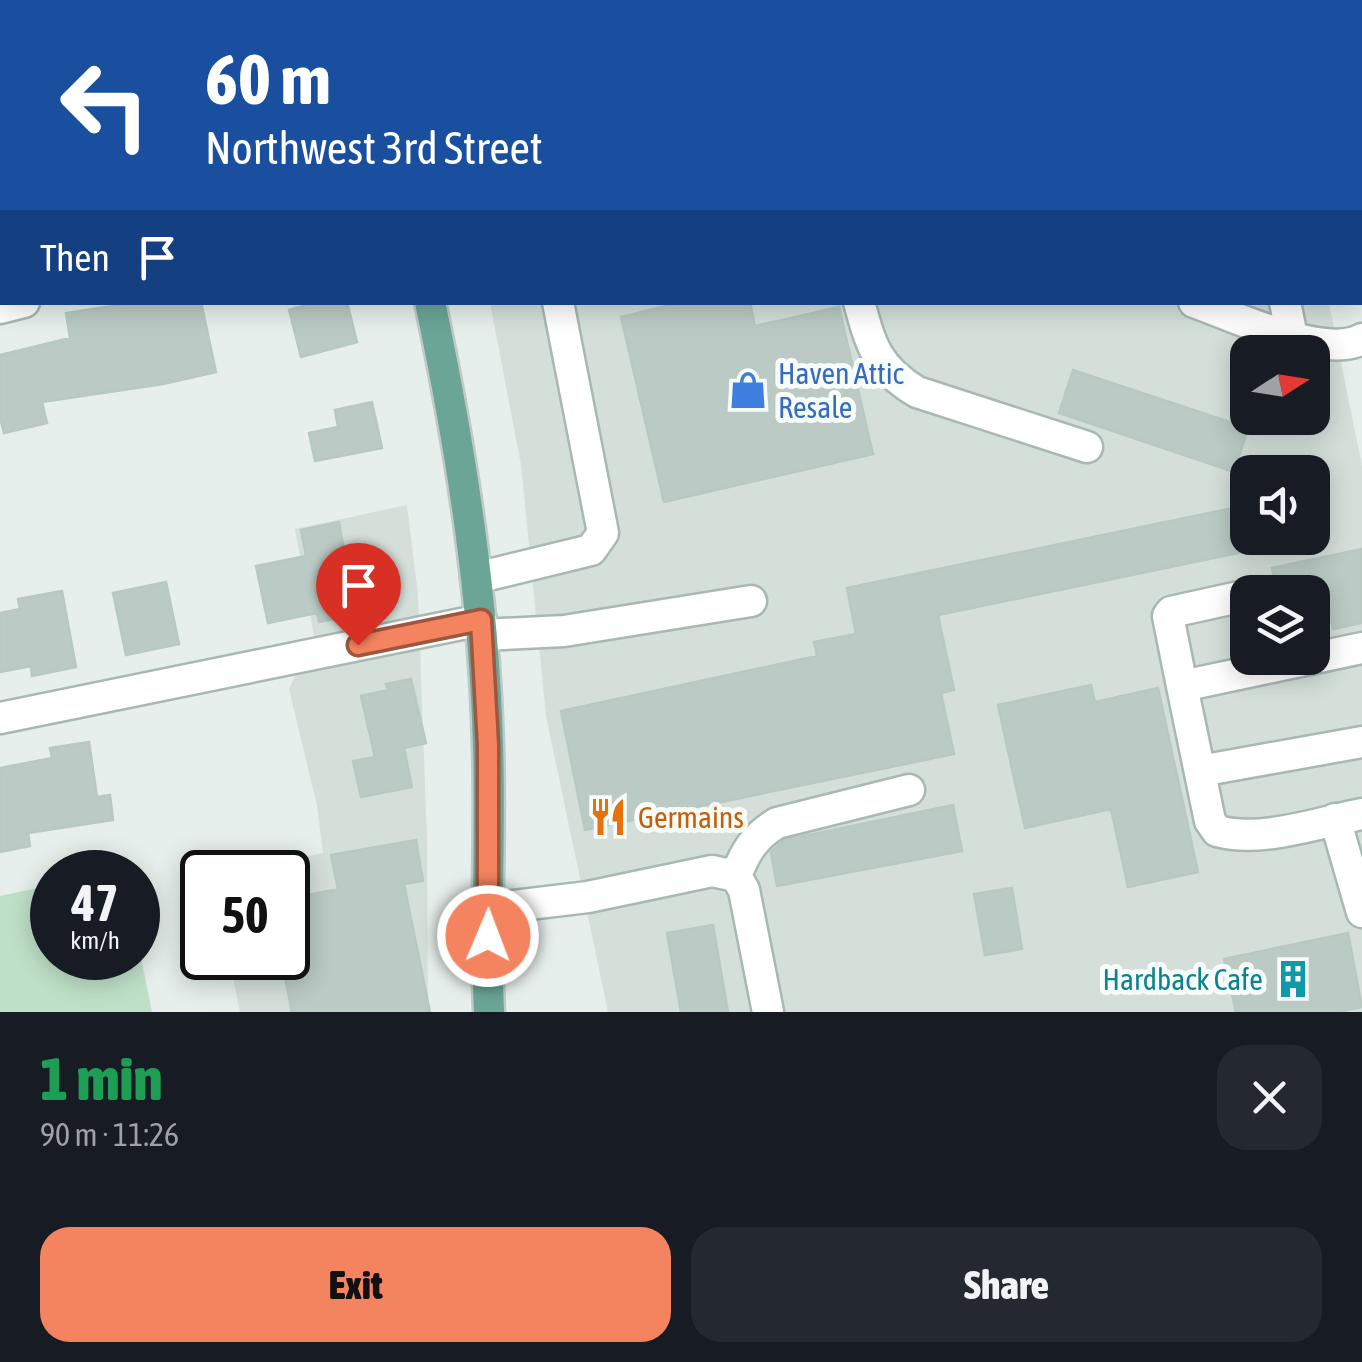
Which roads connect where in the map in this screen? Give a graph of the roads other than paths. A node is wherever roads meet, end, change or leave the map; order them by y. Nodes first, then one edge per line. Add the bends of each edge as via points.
1 (431, 305) edge
2 (559, 305) edge
3 (860, 305) edge
4 (1202, 305) edge
5 (1286, 305) edge
6 (1286, 335) edge
7 (1292, 335) edge
8 (1362, 339) edge
9 (1330, 344) edge
10 (1087, 446) dead end
11 (476, 578) junction
12 (1230, 599) edge
13 (751, 601) dead end
14 (482, 627) junction
15 (1362, 648) edge
16 (1182, 686) junction
17 (0, 718) edge
18 (1362, 742) edge
19 (1200, 771) junction
20 (909, 790) dead end
21 (1348, 816) edge
22 (736, 876) junction
23 (1360, 889) edge
24 (489, 909) junction
25 (488, 1012) edge
26 (768, 1012) edge

1 - 11 main road
2 - 11 street via 603,534 592,550
3 - 10 street via 880,362 895,379 917,392
4 - 6 street
5 - 7 street
8 - 9 street
11 - 14 main road
12 - 16 street via 1168,616
13 - 14 street via 564,631
14 - 17 street
14 - 24 main road
15 - 16 street
16 - 19 street
18 - 19 street
19 - 21 street via 1210,821 1231,835
20 - 22 street via 777,823 745,851
21 - 23 street
22 - 24 street via 712,870 588,898
22 - 26 street
24 - 25 main road

